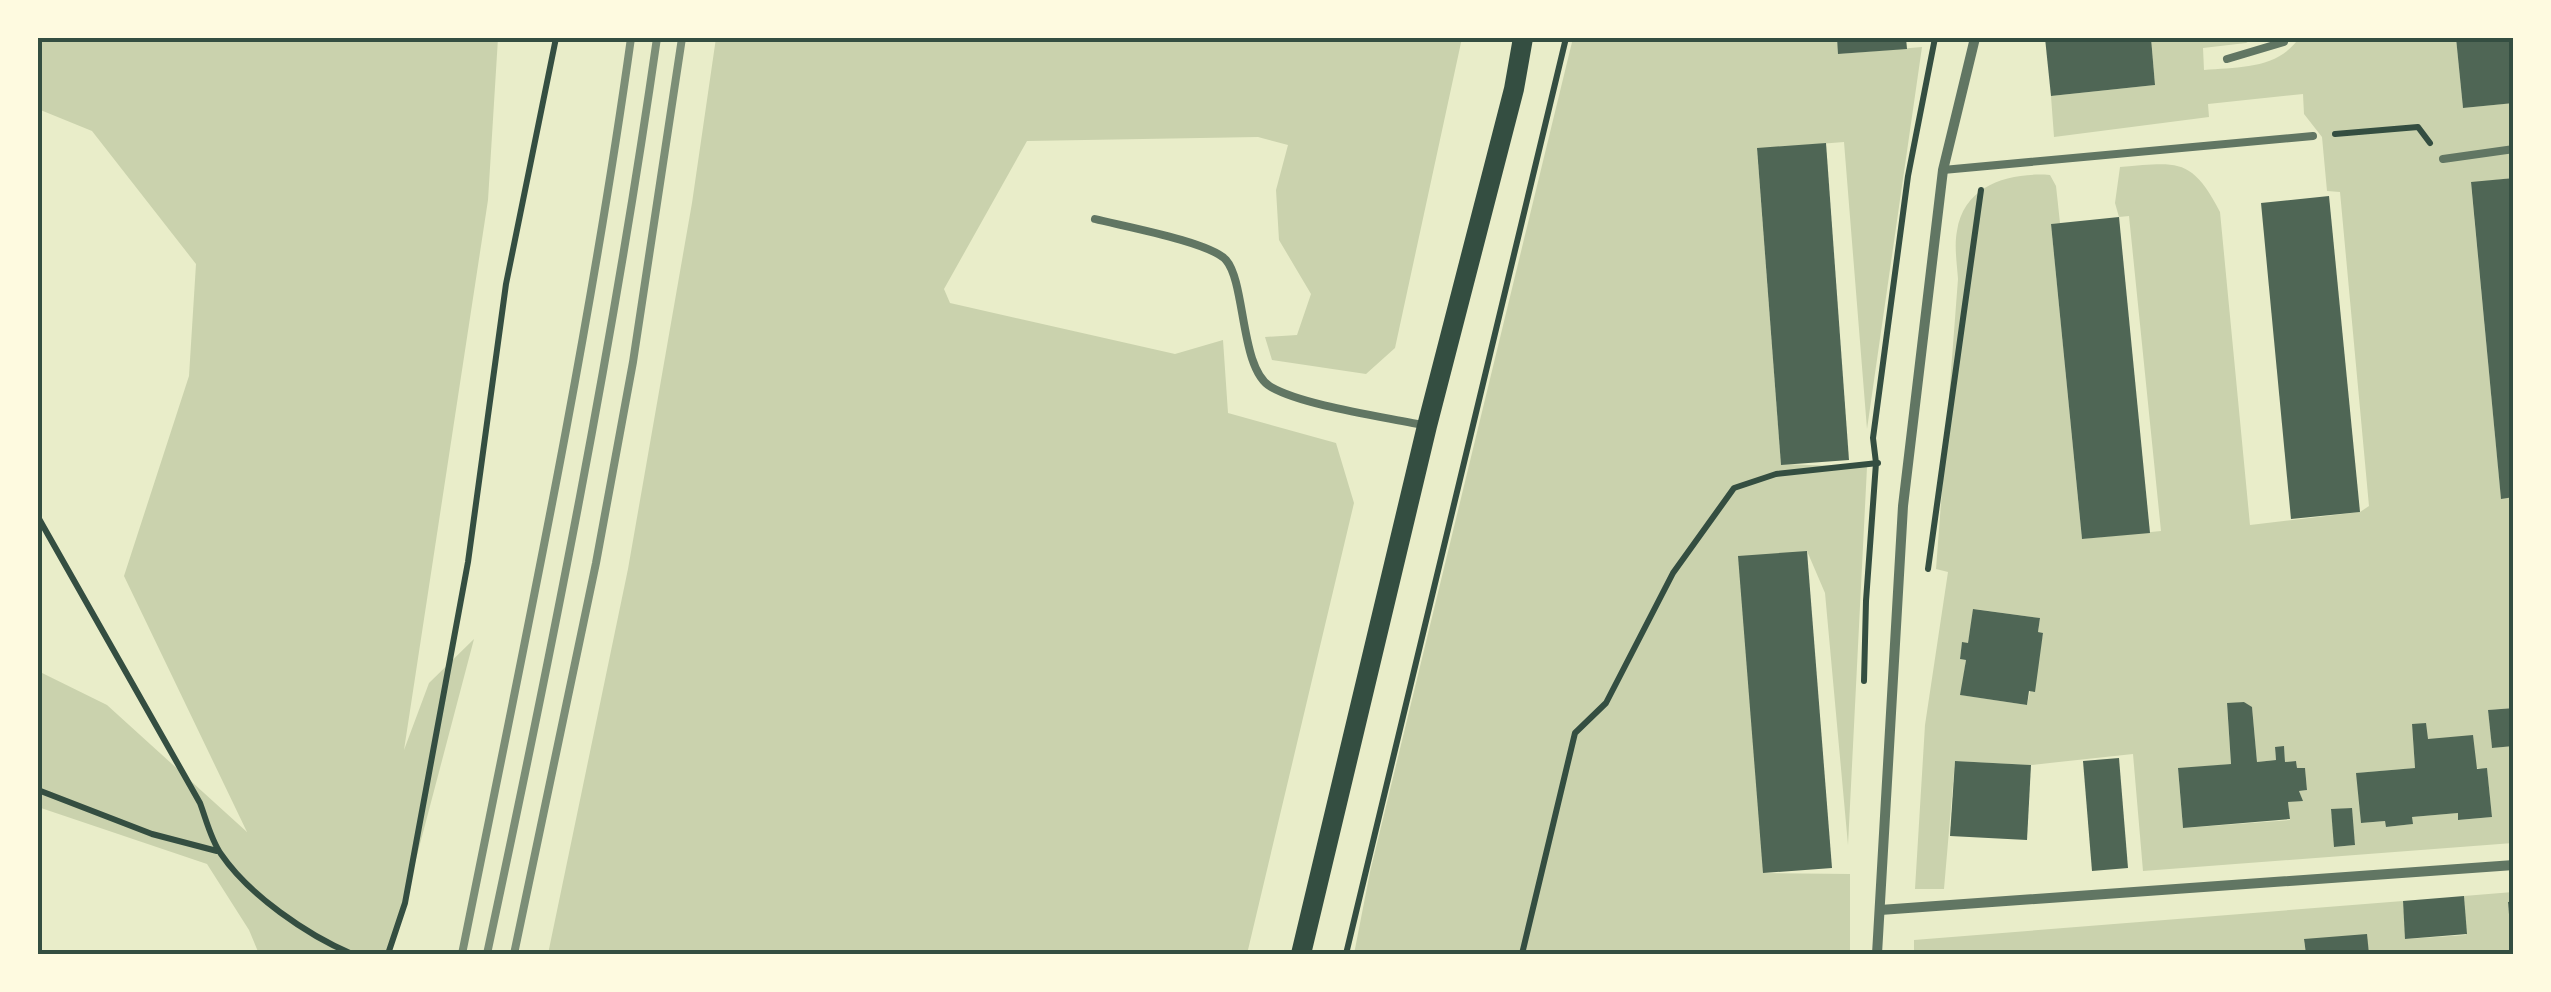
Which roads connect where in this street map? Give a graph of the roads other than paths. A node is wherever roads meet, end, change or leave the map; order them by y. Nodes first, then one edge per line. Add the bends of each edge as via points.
1 (1523, 38) edge
2 (1974, 38) edge
3 (2286, 38) edge
4 (2227, 59) dead end
5 (2313, 136) road end
6 (2514, 149) edge
7 (2443, 159) dead end
8 (1942, 170) junction
9 (1095, 219) dead end
10 (1427, 426) junction
11 (2514, 865) edge
12 (1880, 910) junction
13 (1304, 949) edge
14 (1877, 954) edge

1 - 10 main road
2 - 8 street
3 - 4 lane
5 - 8 lane
6 - 7 lane
8 - 12 street via 1908,465
9 - 10 lane via 1212,250 1228,262 1256,372 1268,386
10 - 13 main road
11 - 12 street
12 - 14 street

